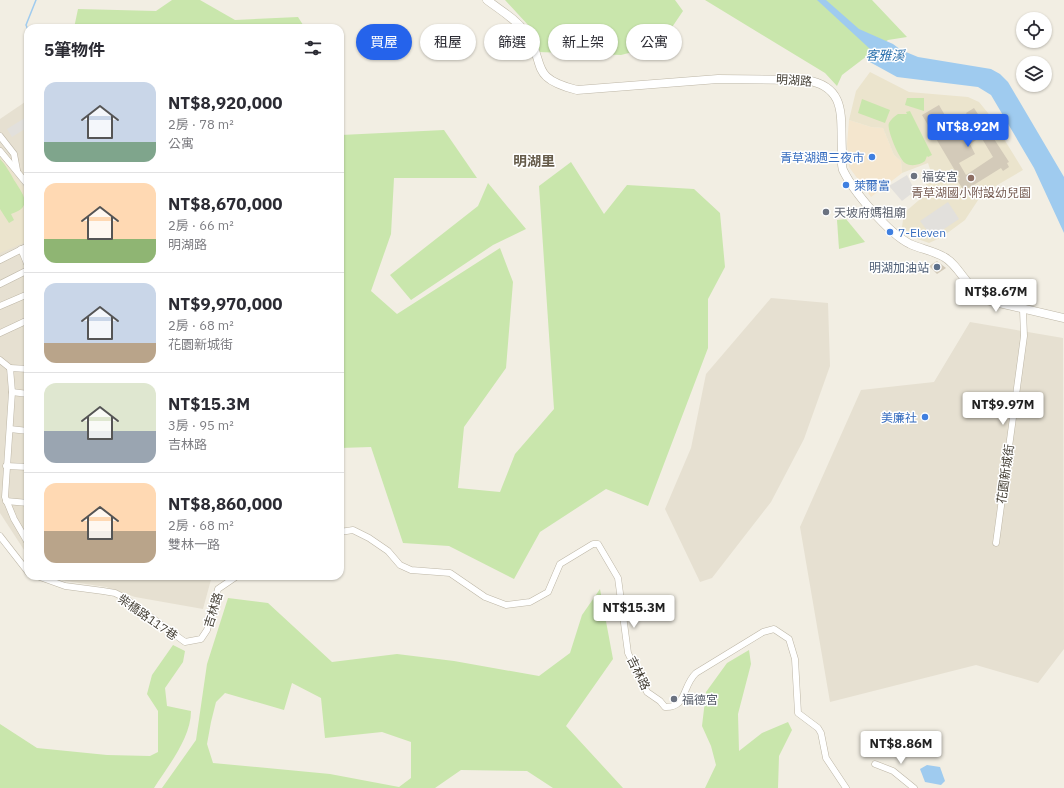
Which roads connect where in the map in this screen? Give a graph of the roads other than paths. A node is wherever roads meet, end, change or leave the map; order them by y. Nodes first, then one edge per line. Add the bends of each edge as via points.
1 (487, 0) edge
2 (0, 136) edge
3 (0, 151) edge
4 (17, 170) junction
5 (24, 180) edge
6 (24, 248) edge
7 (21, 249) junction
8 (24, 256) edge
9 (0, 260) edge
10 (24, 272) edge
11 (0, 284) edge
12 (24, 296) edge
13 (0, 306) edge
14 (1023, 310) junction
15 (1064, 318) edge
16 (24, 322) edge
17 (0, 333) edge
18 (0, 360) edge
19 (24, 367) edge
20 (10, 368) junction
21 (12, 392) junction
22 (24, 394) edge
23 (10, 429) junction
24 (24, 431) edge
25 (6, 466) junction
26 (24, 467) edge
27 (6, 501) junction
28 (24, 503) edge
29 (344, 531) edge
30 (24, 534) edge
31 (0, 536) edge
32 (996, 543) dead end
33 (24, 567) edge
34 (48, 580) edge
35 (231, 580) edge
36 (188, 642) joint
37 (875, 764) dead end
38 (846, 788) edge
39 (914, 788) edge

1 - 14 street, 明湖路 via 525,32 538,65 546,77 558,86 576,90 688,80 750,79 806,80 818,82 829,88 840,106 842,168 854,188 886,225 908,243 945,257 978,296
2 - 4 street via 14,154
3 - 4 street
4 - 5 street
6 - 7 street
7 - 8 street
7 - 9 street
10 - 11 street
12 - 13 street
14 - 15 street, 明湖路
14 - 32 street, 花園新城街 via 1024,336
16 - 17 street
18 - 20 street
19 - 20 street
20 - 21 street
21 - 22 street
21 - 23 street
23 - 24 street
23 - 25 street
25 - 26 street
25 - 27 street
27 - 28 street
27 - 30 street
29 - 38 street, 吉林路 via 353,530 369,538 388,551 400,565 411,570 450,573 485,597 506,605 530,602 548,592 560,564 593,544 598,544 618,578 628,653 647,692 665,707 679,704 690,678 696,673 763,632 774,629 789,639 795,659 798,713 818,728 826,758
31 - 33 street
34 - 36 street, 柴橋路117巷 via 65,586 115,593
35 - 36 street, 吉林路 via 218,589 207,630 201,639
37 - 39 street via 893,771

